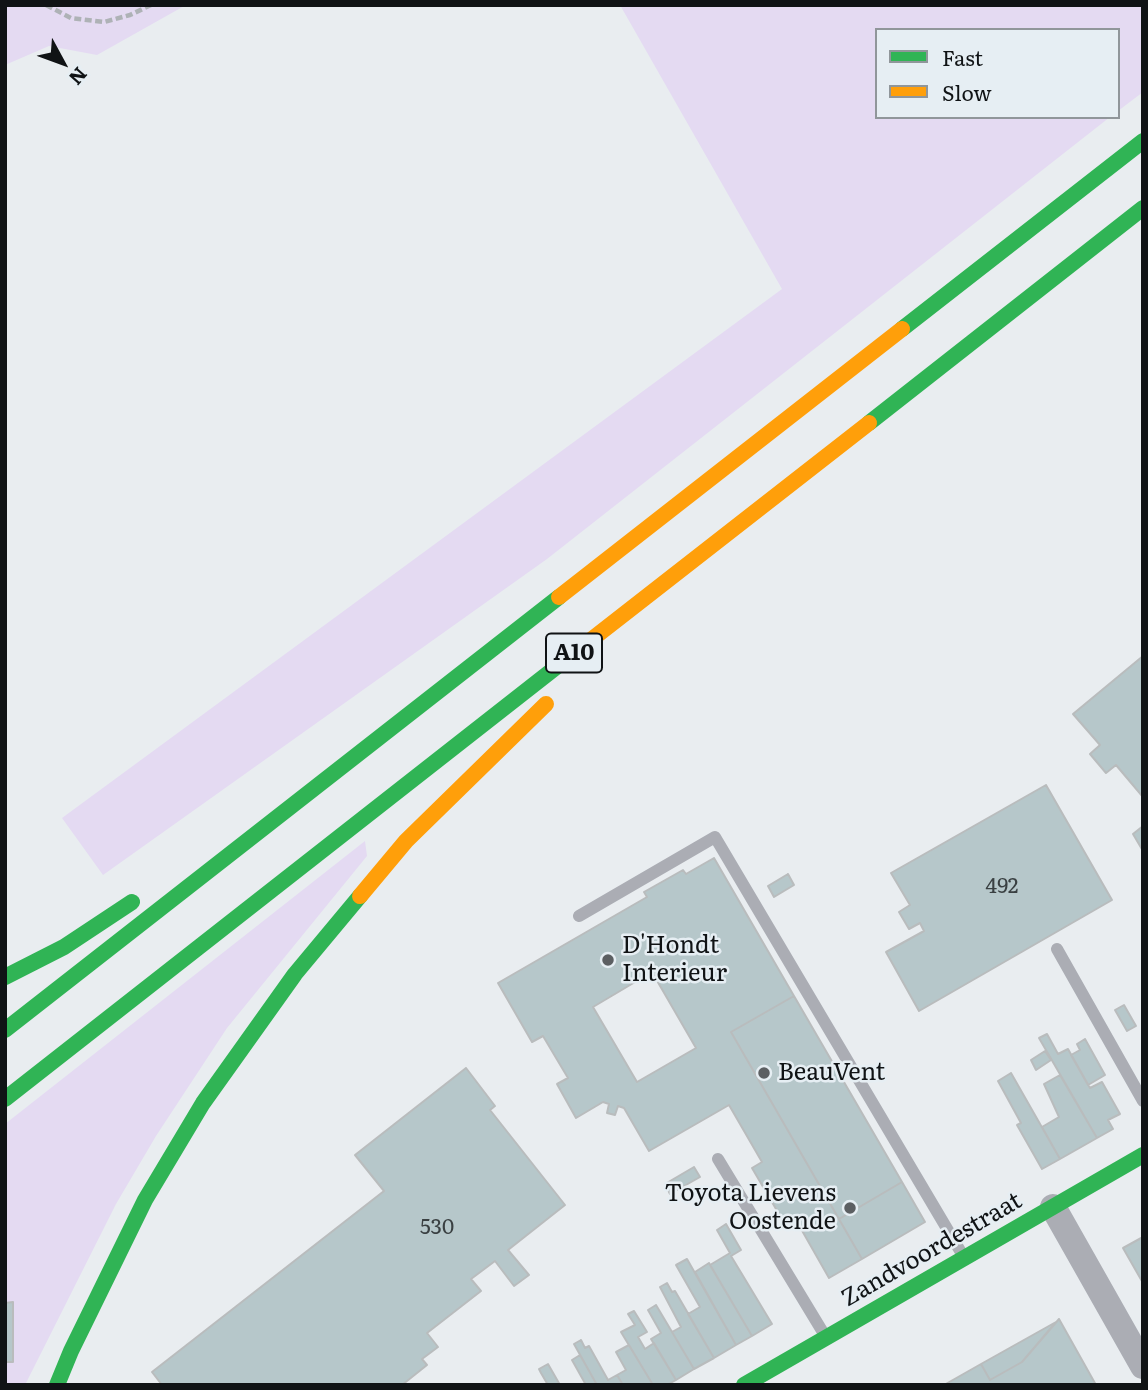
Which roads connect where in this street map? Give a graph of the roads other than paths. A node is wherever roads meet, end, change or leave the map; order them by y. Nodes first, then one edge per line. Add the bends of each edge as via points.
1 (1143, 141) edge
2 (1143, 208) edge
3 (782, 491) junction
4 (612, 643) dead end
5 (553, 697) dead end
6 (354, 757) junction
7 (198, 860) dead end
8 (142, 896) dead end
9 (579, 916) dead end
10 (1057, 949) dead end
11 (5, 977) edge
12 (5, 1030) edge
13 (5, 1099) edge
14 (1143, 1101) edge
15 (1143, 1155) edge
16 (718, 1159) dead end
17 (1053, 1207) junction
18 (964, 1258) junction
19 (826, 1338) junction
20 (1143, 1366) edge
21 (57, 1385) edge
22 (744, 1385) edge

1 - 6 main road, A10
2 - 3 main road, A10
3 - 4 main road, A10
3 - 13 main road, A10
5 - 21 main road, A10 via 406,841 295,974 203,1103 145,1200
6 - 7 main road, A10
6 - 12 main road, A10
8 - 11 main road via 64,947
9 - 18 lane via 715,837
10 - 14 lane
15 - 17 main road, Zandvoordestraat
16 - 19 lane
17 - 18 main road, Zandvoordestraat
17 - 20 street
18 - 19 main road, Zandvoordestraat
19 - 22 main road, Zandvoordestraat

